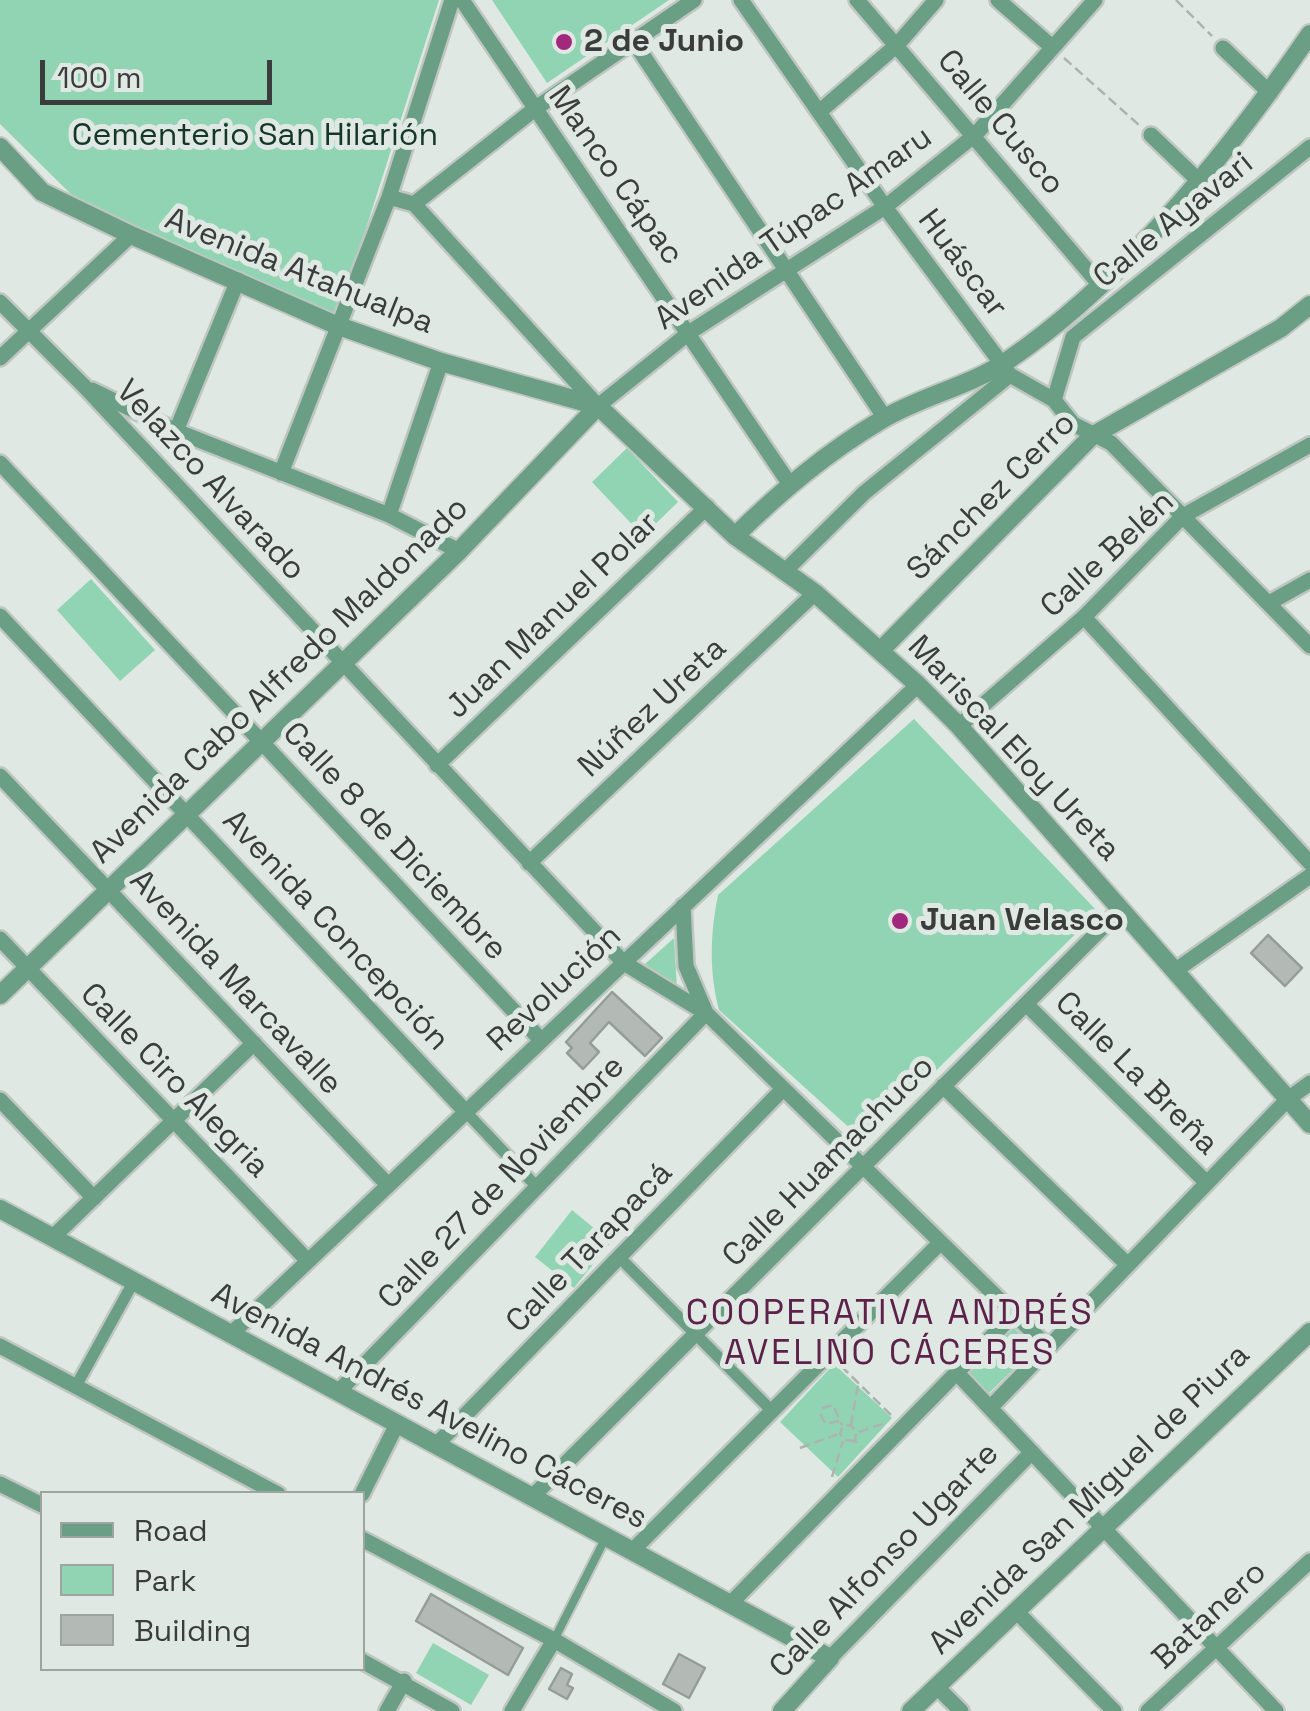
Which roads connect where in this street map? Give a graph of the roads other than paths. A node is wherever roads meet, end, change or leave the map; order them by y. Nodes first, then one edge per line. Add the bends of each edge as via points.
1 (452, 0) edge
2 (462, 0) edge
3 (694, 0) edge
4 (741, 0) edge
5 (857, 0) edge
6 (936, 0) edge
7 (998, 0) edge
8 (1095, 0) edge
9 (1310, 34) edge
10 (634, 42) junction
11 (897, 45) junction
12 (1052, 47) junction
13 (1224, 48) road end
14 (1270, 92) junction
15 (536, 108) junction
16 (819, 112) junction
17 (975, 135) junction
18 (1151, 135) road end
19 (0, 147) edge
20 (1310, 147) edge
21 (1200, 182) junction
22 (389, 197) junction
23 (414, 204) junction
24 (885, 207) junction
25 (131, 235) junction
26 (784, 271) junction
27 (238, 280) junction
28 (1100, 284) junction
29 (0, 302) edge
30 (1310, 305) edge
31 (336, 325) junction
32 (1055, 325) junction
33 (27, 330) junction
34 (690, 332) junction
35 (1074, 337) junction
36 (0, 358) edge
37 (441, 362) junction
38 (1007, 369) junction
39 (84, 386) junction
40 (1054, 400) junction
41 (598, 406) junction
42 (885, 418) junction
43 (176, 431) junction
44 (1092, 436) junction
45 (1310, 445) edge
46 (0, 463) edge
47 (281, 474) junction
48 (789, 483) junction
49 (707, 507) junction
50 (390, 515) junction
51 (1183, 516) junction
52 (734, 536) junction
53 (459, 551) junction
54 (784, 572) junction
55 (1310, 580) edge
56 (815, 593) junction
57 (1269, 603) junction
58 (0, 616) edge
59 (1084, 617) junction
60 (1310, 646) edge
61 (880, 651) junction
62 (342, 664) junction
63 (918, 685) junction
64 (959, 726) junction
65 (262, 742) junction
66 (437, 765) junction
67 (0, 776) edge
68 (188, 813) junction
69 (530, 863) junction
70 (1310, 863) edge
71 (1310, 876) edge
72 (108, 890) junction
73 (684, 906) junction
74 (1121, 909) junction
75 (0, 939) edge
76 (624, 963) junction
77 (28, 968) junction
78 (1176, 970) junction
79 (0, 995) edge
80 (1026, 1004) junction
81 (706, 1013) junction
82 (541, 1040) junction
83 (254, 1043) junction
84 (1310, 1082) edge
85 (944, 1086) junction
86 (783, 1089) junction
87 (1288, 1099) junction
88 (0, 1100) edge
89 (464, 1111) junction
90 (174, 1120) junction
91 (1310, 1124) edge
92 (863, 1167) junction
93 (1207, 1183) junction
94 (388, 1185) junction
95 (536, 1187) junction
96 (94, 1198) junction
97 (0, 1209) edge
98 (53, 1237) junction
99 (940, 1243) junction
100 (619, 1258) junction
101 (308, 1261) junction
102 (1128, 1265) junction
103 (134, 1281) junction
104 (1013, 1315) junction
105 (1310, 1332) edge
106 (230, 1334) junction
107 (696, 1334) junction
108 (0, 1346) edge
109 (1048, 1347) junction
110 (956, 1373) junction
111 (76, 1386) junction
112 (338, 1392) junction
113 (990, 1408) junction
114 (772, 1410) junction
115 (397, 1424) junction
116 (436, 1445) junction
117 (1032, 1452) junction
118 (0, 1484) edge
119 (272, 1491) edge
120 (364, 1491) edge
121 (532, 1497) junction
122 (40, 1504) edge
123 (1103, 1528) junction
124 (606, 1537) junction
125 (365, 1540) edge
126 (632, 1551) junction
127 (1310, 1561) edge
128 (730, 1604) junction
129 (1016, 1611) junction
130 (554, 1640) junction
131 (1216, 1648) junction
132 (830, 1658) junction
133 (365, 1662) edge
134 (404, 1682) junction
135 (937, 1686) junction
136 (387, 1711) edge
137 (452, 1711) edge
138 (512, 1711) edge
139 (674, 1711) edge
140 (782, 1711) edge
141 (912, 1711) edge
142 (961, 1711) edge
143 (1114, 1711) edge
144 (1148, 1711) edge
145 (1276, 1711) edge

1 - 22 street
2 - 15 street, Manco Cápac
3 - 10 street
4 - 16 street, Huáscar
5 - 11 street, Calle Cusco
6 - 11 street
7 - 12 street
8 - 12 street, Avenida Túpac Amaru
9 - 14 street
10 - 15 street
10 - 26 street
11 - 16 street
11 - 17 street, Calle Cusco
12 - 17 street, Avenida Túpac Amaru
13 - 14 street
14 - 21 street
15 - 23 street
15 - 34 street, Manco Cápac
16 - 24 street, Huáscar
17 - 24 street, Avenida Túpac Amaru
17 - 28 street, Calle Cusco
18 - 21 street
19 - 25 street, Avenida Atahualpa via 42,192
20 - 35 street, Calle Ayavari
21 - 28 street
22 - 23 street
22 - 31 street
23 - 41 street
24 - 26 street, Avenida Túpac Amaru
24 - 38 street, Huáscar
25 - 27 street, Avenida Atahualpa
25 - 33 street
26 - 34 street, Avenida Túpac Amaru
26 - 42 street
27 - 31 street, Avenida Atahualpa
27 - 43 street
28 - 32 street
29 - 33 street, Velazco Alvarado
30 - 44 street, Sánchez Cerro
31 - 37 street, Avenida Atahualpa
31 - 47 street
32 - 35 street
32 - 38 street
33 - 36 street
33 - 39 street, Velazco Alvarado
34 - 41 street, Avenida Túpac Amaru
34 - 48 street, Manco Cápac
35 - 40 street
37 - 41 street, Avenida Atahualpa
37 - 50 street
38 - 40 street
38 - 42 street
38 - 54 street
39 - 43 street
39 - 62 street, Velazco Alvarado
40 - 44 street
41 - 49 street, Mariscal Eloy Ureta
41 - 53 street, Avenida Cabo Alfredo Maldonado
42 - 48 street
43 - 47 street
44 - 51 street via 1111,443
44 - 61 street, Sánchez Cerro
45 - 51 street, Calle Belén
46 - 65 street, Calle 8 de Diciembre
47 - 50 street
48 - 52 street
49 - 52 street, Mariscal Eloy Ureta
49 - 66 street, Juan Manuel Polar
50 - 53 street
51 - 57 street
51 - 59 street, Calle Belén
52 - 54 street, Mariscal Eloy Ureta
53 - 62 street, Avenida Cabo Alfredo Maldonado
54 - 56 street, Mariscal Eloy Ureta
55 - 57 street
56 - 61 street, Mariscal Eloy Ureta
56 - 69 street, Núñez Ureta
57 - 60 street
58 - 68 street, Avenida Concepción
59 - 64 street, Calle Belén
59 - 70 street
61 - 63 street, Mariscal Eloy Ureta
62 - 65 street, Avenida Cabo Alfredo Maldonado
62 - 66 street, Velazco Alvarado
63 - 64 street, Mariscal Eloy Ureta
63 - 73 street, Revolución
64 - 74 street, Mariscal Eloy Ureta
65 - 68 street, Avenida Cabo Alfredo Maldonado
65 - 82 street, Calle 8 de Diciembre
66 - 69 street, Velazco Alvarado
67 - 72 street, Avenida Marcavalle
68 - 72 street, Avenida Cabo Alfredo Maldonado
68 - 89 street, Avenida Concepción
69 - 76 street, Velazco Alvarado
71 - 78 street
72 - 77 street, Avenida Cabo Alfredo Maldonado
72 - 83 street, Avenida Marcavalle
73 - 76 street, Revolución
73 - 81 street via 686,966
74 - 78 street, Mariscal Eloy Ureta
74 - 80 street, Calle Huamachuco
75 - 77 street, Calle Ciro Alegria
76 - 81 street, Velazco Alvarado
76 - 82 street, Revolución
77 - 79 street, Avenida Cabo Alfredo Maldonado
77 - 90 street, Calle Ciro Alegria
78 - 87 street, Mariscal Eloy Ureta
80 - 85 street, Calle Huamachuco
80 - 93 street, Calle La Breña
81 - 86 street
81 - 95 street, Calle 27 de Noviembre
82 - 89 street, Revolución
83 - 90 street
83 - 94 street, Avenida Marcavalle
84 - 87 street
85 - 92 street, Calle Huamachuco
85 - 102 street
86 - 92 street
86 - 100 street, Calle Tarapacá
87 - 91 street, Mariscal Eloy Ureta
87 - 93 street
88 - 96 street
89 - 94 street, Revolución
89 - 95 street
90 - 96 street
90 - 101 street, Calle Ciro Alegria
92 - 99 street
92 - 107 street, Calle Huamachuco
93 - 102 street
94 - 101 street, Revolución
95 - 112 street, Calle 27 de Noviembre
96 - 98 street
97 - 98 street, Avenida Andrés Avelino Cáceres
98 - 103 street, Avenida Andrés Avelino Cáceres
99 - 104 street
99 - 114 street
100 - 107 street
100 - 116 street, Calle Tarapacá
101 - 106 street, Revolución
102 - 109 street
103 - 106 street, Avenida Andrés Avelino Cáceres
103 - 111 street
104 - 109 street
104 - 110 street
105 - 123 street, Avenida San Miguel de Piura
106 - 112 street, Avenida Andrés Avelino Cáceres
107 - 114 street
107 - 121 street, Calle Huamachuco
108 - 111 street
109 - 113 street
110 - 113 street
110 - 128 street
111 - 119 street
112 - 115 street, Avenida Andrés Avelino Cáceres
113 - 117 street
114 - 126 street
115 - 116 street, Avenida Andrés Avelino Cáceres
115 - 120 street
116 - 121 street, Avenida Andrés Avelino Cáceres
117 - 123 street
117 - 132 street, Calle Alfonso Ugarte
118 - 122 street
121 - 124 street, Avenida Andrés Avelino Cáceres
123 - 129 street, Avenida San Miguel de Piura
123 - 131 street
124 - 126 street, Avenida Andrés Avelino Cáceres
124 - 130 lane
125 - 130 street
126 - 128 street, Avenida Andrés Avelino Cáceres
127 - 131 street, Batanero
128 - 132 street, Avenida Andrés Avelino Cáceres
129 - 135 street, Avenida San Miguel de Piura
129 - 143 street
130 - 138 street
130 - 139 street
131 - 144 street, Batanero
131 - 145 street
132 - 140 street, Calle Alfonso Ugarte
133 - 134 street
134 - 136 street
134 - 137 street
135 - 141 street, Avenida San Miguel de Piura
135 - 142 street

